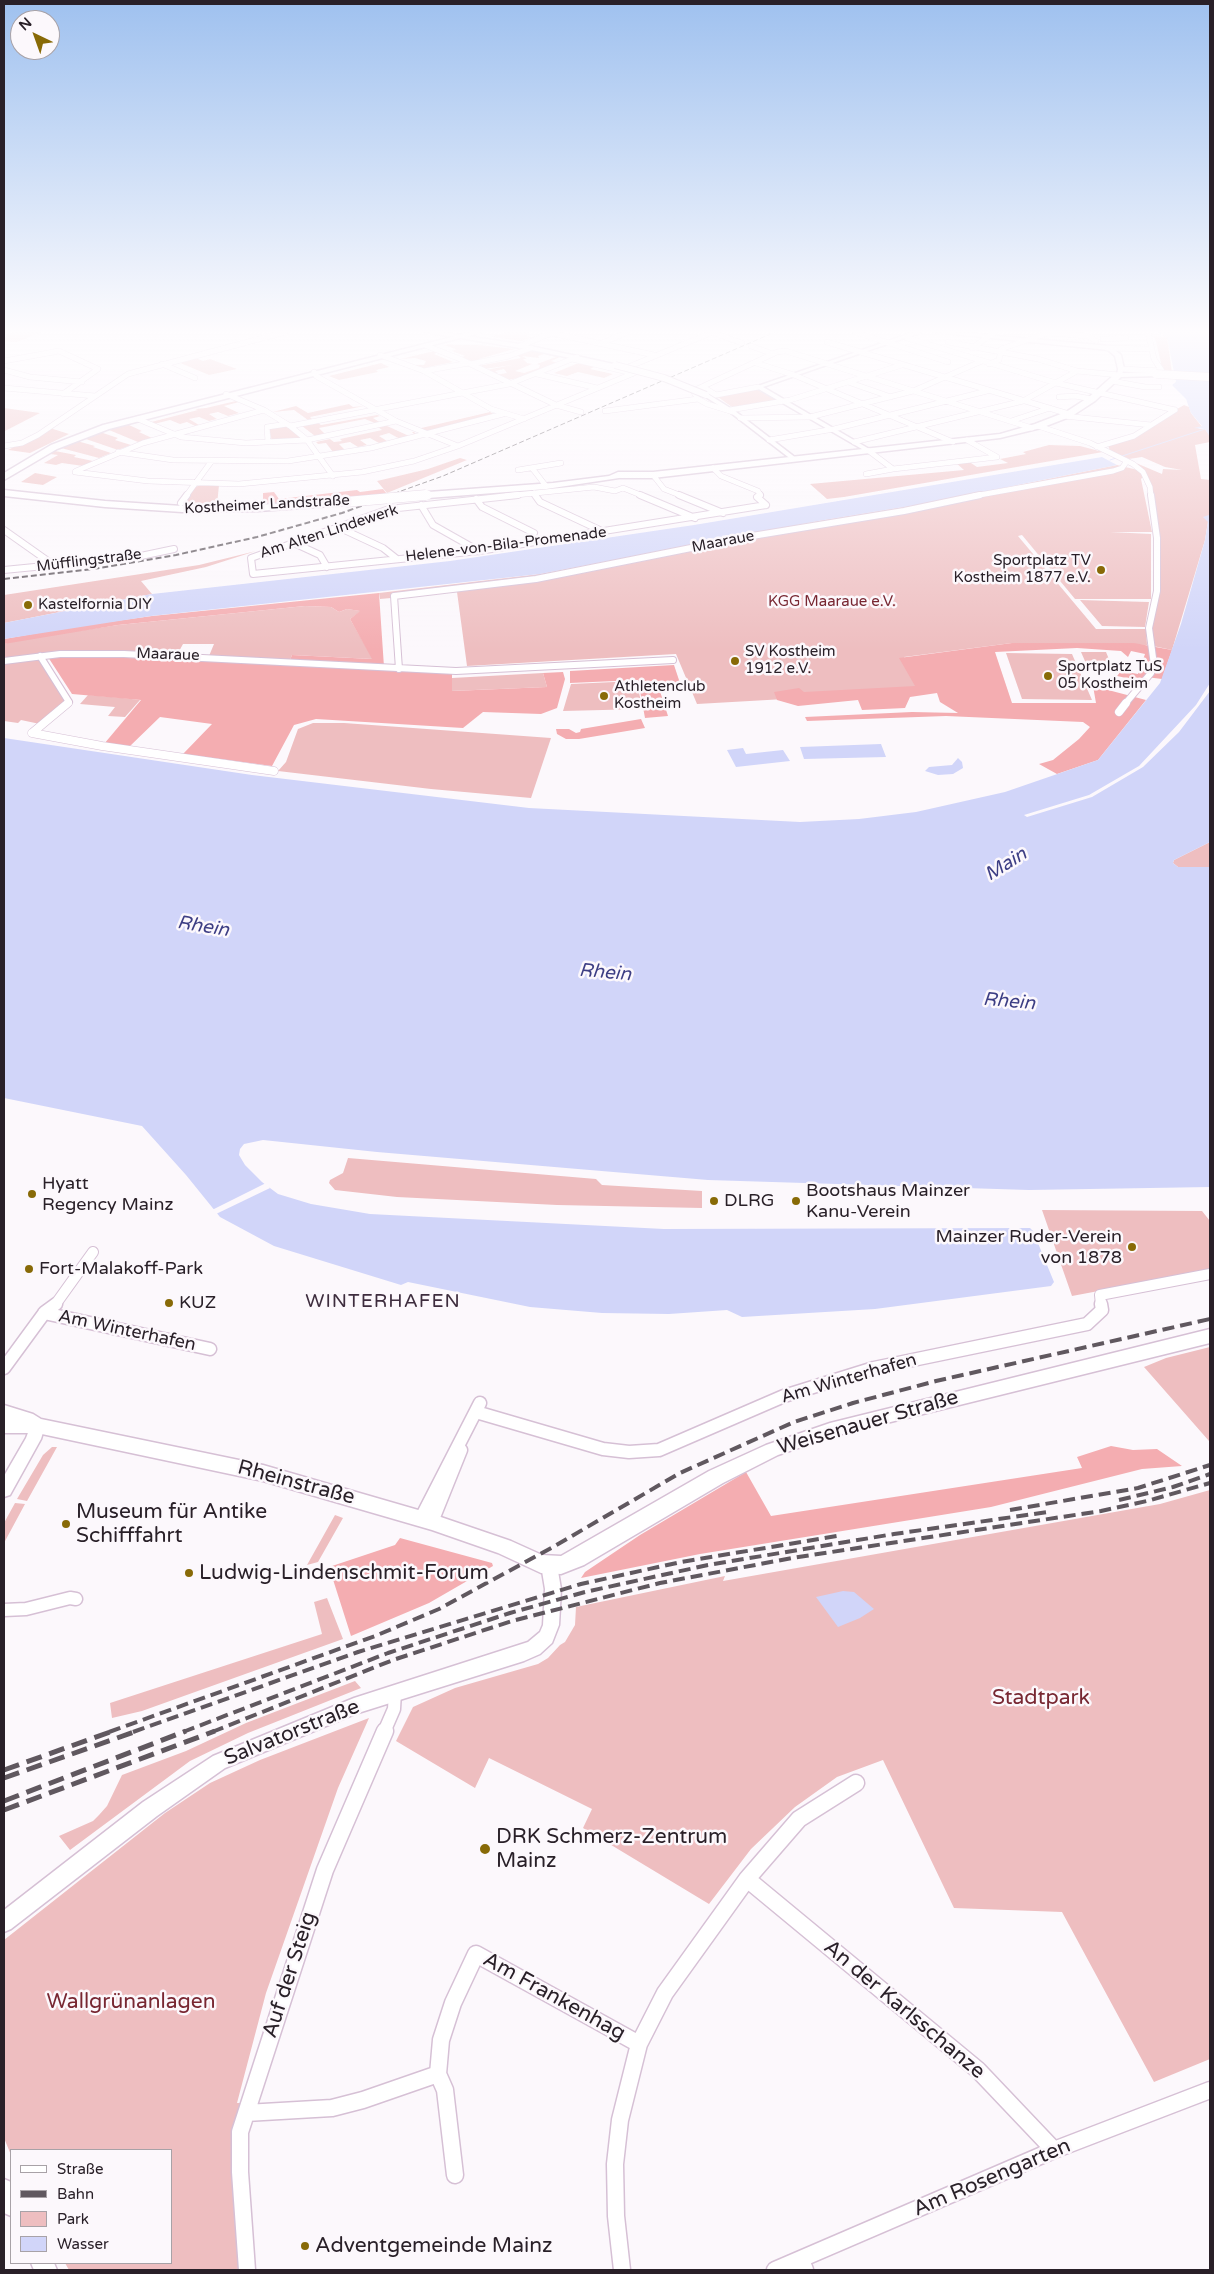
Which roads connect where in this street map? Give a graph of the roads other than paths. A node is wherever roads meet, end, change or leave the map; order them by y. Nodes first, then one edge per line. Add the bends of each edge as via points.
1 (32, 438) edge
2 (70, 438) edge
3 (74, 438) edge
4 (158, 438) edge
5 (197, 438) edge
6 (268, 438) edge
7 (305, 438) edge
8 (316, 438) edge
9 (408, 438) edge
10 (435, 438) edge
11 (477, 438) edge
12 (766, 438) edge
13 (779, 438) edge
14 (848, 438) edge
15 (869, 438) edge
16 (944, 438) edge
17 (977, 438) edge
18 (1069, 438) edge
19 (1127, 438) edge
20 (307, 440) junction
21 (768, 440) junction
22 (967, 440) junction
23 (268, 442) junction
24 (854, 442) junction
25 (953, 442) junction
26 (4, 446) edge
27 (458, 446) junction
28 (1096, 447) junction
29 (869, 451) junction
30 (118, 452) junction
31 (320, 457) junction
32 (794, 459) junction
33 (1123, 459) junction
34 (211, 462) junction
35 (561, 463) dead end
36 (532, 468) junction
37 (713, 468) junction
38 (1122, 468) junction
39 (893, 469) junction
40 (518, 470) dead end
41 (4, 471) edge
42 (1143, 472) junction
43 (866, 474) dead end
44 (651, 475) junction
45 (333, 476) junction
46 (4, 477) edge
47 (621, 481) junction
48 (195, 484) junction
49 (546, 486) junction
50 (4, 493) edge
51 (534, 494) junction
52 (476, 499) junction
53 (181, 503) dead end
54 (421, 505) junction
55 (724, 513) junction
56 (695, 518) junction
57 (338, 527) junction
58 (4, 530) edge
59 (604, 532) junction
60 (294, 542) junction
61 (535, 542) junction
62 (174, 550) dead end
63 (479, 551) junction
64 (396, 559) junction
65 (55, 566) junction
66 (251, 566) joint
67 (327, 566) junction
68 (4, 570) edge
69 (40, 656) junction
70 (673, 660) dead end
71 (4, 661) edge
72 (399, 669) junction
73 (1119, 712) dead end
74 (274, 771) dead end
75 (93, 1252) dead end
76 (1210, 1274) edge
77 (44, 1313) junction
78 (1210, 1336) edge
79 (210, 1349) dead end
80 (4, 1368) edge
81 (4, 1412) edge
82 (4, 1426) edge
83 (37, 1426) junction
84 (4, 1490) edge
85 (427, 1520) junction
86 (549, 1566) junction
87 (76, 1599) dead end
88 (4, 1610) edge
89 (395, 1692) junction
90 (856, 1783) dead end
91 (747, 1879) junction
92 (4, 1922) edge
93 (639, 2044) junction
94 (438, 2074) junction
95 (1210, 2090) edge
96 (246, 2113) junction
97 (1054, 2150) junction
98 (455, 2175) dead end
99 (4, 2190) edge
100 (10, 2203) edge
101 (803, 2265) edge
102 (247, 2270) edge
103 (622, 2270) edge
104 (776, 2270) edge

1 - 26 street
2 - 41 main road
3 - 46 main road
4 - 30 street
5 - 23 street
6 - 23 street
7 - 20 street
8 - 20 street
9 - 31 street
10 - 27 street
11 - 27 street
12 - 21 street
13 - 21 street
14 - 24 street
15 - 24 street
16 - 25 street
17 - 22 main road, Kostheimer Landstraße
18 - 28 street
19 - 28 street
20 - 23 street
20 - 31 street
21 - 32 street
22 - 25 main road, Kostheimer Landstraße
22 - 39 street via 997,457
24 - 29 street
25 - 29 main road, Kostheimer Landstraße
27 - 45 street via 414,461
28 - 33 street
29 - 32 main road, Kostheimer Landstraße
29 - 39 street
30 - 34 street
30 - 48 street via 75,472
31 - 34 street via 288,461
31 - 45 street
32 - 37 main road, Kostheimer Landstraße
33 - 38 street
33 - 42 street
34 - 48 street
35 - 36 street
36 - 40 street
36 - 49 street
37 - 44 main road, Kostheimer Landstraße
37 - 55 street, Helene-von-Bila-Promenade via 721,476 758,491 760,495 757,497 766,506
38 - 42 street, Maaraue
38 - 72 street, Maaraue via 536,579 394,596
39 - 43 street
42 - 73 street via 1150,487 1158,538 1157,591 1149,628 1154,665
44 - 47 main road, Kostheimer Landstraße
44 - 55 street via 664,489
45 - 48 street via 273,482
47 - 49 main road, Kostheimer Landstraße
47 - 51 street, Am Alten Lindewerk via 615,491 594,487
47 - 56 street
48 - 53 street
49 - 50 main road, Kostheimer Landstraße, bridge via 258,508 182,509
51 - 52 street, Am Alten Lindewerk
51 - 59 street via 540,502
52 - 54 street, Am Alten Lindewerk
52 - 61 street via 482,507 534,532 532,540
54 - 57 street, Am Alten Lindewerk via 389,509
54 - 63 street via 433,525
55 - 56 street, Helene-von-Bila-Promenade
56 - 59 street, Helene-von-Bila-Promenade
57 - 60 street, Am Alten Lindewerk
57 - 64 street via 383,548
58 - 65 street
59 - 61 street, Helene-von-Bila-Promenade
60 - 66 street, Am Alten Lindewerk via 251,558
60 - 67 street via 320,555
61 - 63 street, Helene-von-Bila-Promenade
62 - 65 street, Müfflingstraße
63 - 64 street, Helene-von-Bila-Promenade
64 - 67 street, Helene-von-Bila-Promenade
65 - 68 street, Müfflingstraße
66 - 67 street, Helene-von-Bila-Promenade via 252,574
69 - 71 street, Maaraue
69 - 72 street, Maaraue via 124,654
69 - 74 street via 69,702 32,733
70 - 72 street, Maaraue via 456,671
75 - 77 street via 56,1304
76 - 85 street, Am Winterhafen via 1100,1295 1102,1310 1087,1324 874,1368 784,1396 659,1450 629,1452 603,1449 478,1407 451,1478
77 - 79 street, Am Winterhafen
77 - 80 street
78 - 86 main road, Weisenauer Straße via 830,1430 757,1457 680,1496 577,1559
81 - 83 main road, Rheinstraße via 27,1419
82 - 83 main road, Rheinstraße
83 - 84 street
83 - 85 main road, Rheinstraße via 137,1444 263,1473
85 - 86 main road, Rheinstraße
86 - 89 street, Salvatorstraße via 553,1614 550,1631 541,1643 524,1653
87 - 88 street
89 - 92 street, Salvatorstraße via 219,1762 150,1809
89 - 96 street, Auf der Steig via 394,1708 325,1870
90 - 91 street via 799,1819
91 - 93 street via 665,1993
91 - 97 street, An der Karlsschanze via 978,2070
93 - 94 street, Am Frankenhag via 476,1954 450,2012 442,2040
93 - 103 street via 620,2120 615,2164
94 - 96 street via 332,2108
94 - 98 street, Am Frankenhag via 444,2090
95 - 97 street, Am Rosengarten
96 - 102 street, Auf der Steig via 240,2132 240,2172
97 - 101 street, Am Rosengarten
99 - 100 street
101 - 104 street, Am Rosengarten

